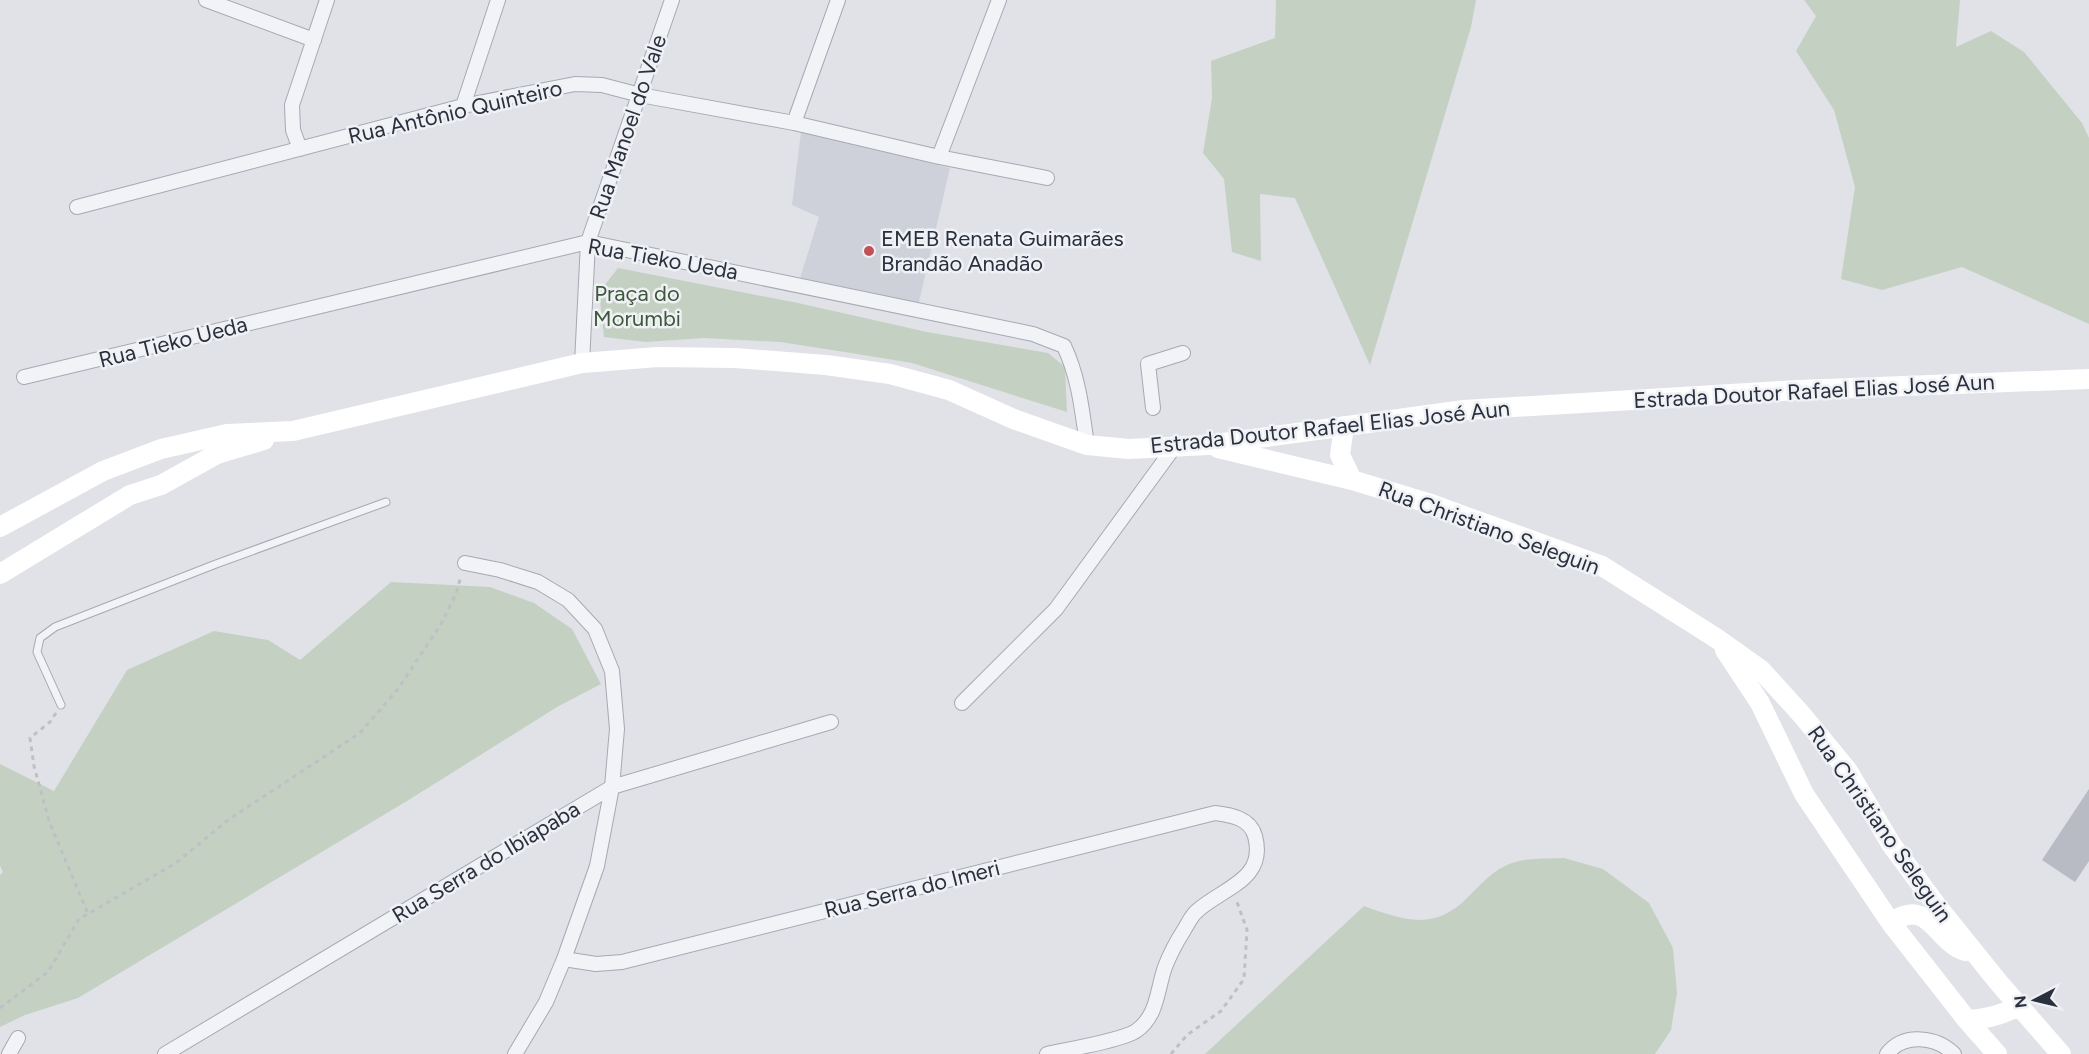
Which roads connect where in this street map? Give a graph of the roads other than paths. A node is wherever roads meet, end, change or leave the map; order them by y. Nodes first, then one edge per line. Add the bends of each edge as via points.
1 (206, 0) edge
2 (327, 0) edge
3 (498, 0) edge
4 (672, 0) edge
5 (838, 0) edge
6 (999, 0) edge
7 (314, 40) junction
8 (640, 95) junction
9 (463, 106) junction
10 (794, 123) junction
11 (300, 149) junction
12 (939, 157) junction
13 (1047, 178) dead end
14 (77, 207) dead end
15 (588, 242) junction
16 (1183, 353) dead end
17 (582, 363) junction
18 (24, 378) dead end
19 (2089, 379) edge
20 (1153, 408) dead end
21 (1344, 426) junction
22 (293, 430) junction
23 (1087, 445) junction
24 (1208, 445) junction
25 (1175, 446) junction
26 (1352, 480) junction
27 (386, 502) dead end
28 (0, 526) edge
29 (465, 563) road end
30 (0, 574) edge
31 (1716, 638) junction
32 (962, 703) dead end
33 (61, 705) road end
34 (831, 722) dead end
35 (612, 787) junction
36 (1891, 923) junction
37 (1976, 955) junction
38 (564, 959) junction
39 (2019, 1006) junction
40 (1967, 1020) junction
41 (18, 1038) dead end
42 (9, 1054) edge
43 (165, 1054) edge
44 (515, 1054) edge
45 (1047, 1054) edge
46 (1887, 1054) edge
47 (1954, 1054) edge
48 (1997, 1054) edge
49 (2061, 1054) edge

1 - 7 street
2 - 7 street
3 - 9 street
4 - 8 street, Rua Manoel do Vale
5 - 10 street
6 - 12 street
7 - 11 street via 292,105 293,130
8 - 9 street, Rua Antônio Quinteiro via 602,85 575,84
8 - 10 street, Rua Antônio Quinteiro
8 - 15 street, Rua Manoel do Vale
9 - 11 street, Rua Antônio Quinteiro
10 - 12 street, Rua Antônio Quinteiro
11 - 14 street, Rua Antônio Quinteiro
12 - 13 street, Rua Antônio Quinteiro
15 - 17 street, Rua Manoel do Vale
15 - 18 street, Rua Tieko Ueda
15 - 23 street, Rua Tieko Ueda via 1033,334 1064,346 1077,378
16 - 20 street via 1148,364
17 - 22 main road, Estrada Doutor Rafael Elias José Aun
17 - 23 main road, Estrada Doutor Rafael Elias José Aun via 658,357 735,358 890,374 949,390 1016,420
19 - 21 main road, Estrada Doutor Rafael Elias José Aun via 1799,390 1464,410
21 - 24 main road, Estrada Doutor Rafael Elias José Aun
21 - 26 main road via 1340,455
22 - 28 main road, Estrada Doutor Rafael Elias José Aun via 227,434 161,448 103,471
22 - 30 main road via 217,454 161,485 130,495
23 - 25 main road, Estrada Doutor Rafael Elias José Aun via 1130,449
24 - 25 main road, Estrada Doutor Rafael Elias José Aun
24 - 26 main road, Rua Christiano Seleguin
25 - 32 street via 1056,609
26 - 31 main road, Rua Christiano Seleguin via 1602,566
27 - 33 lane via 55,627 40,638 37,652
29 - 35 street via 538,582 568,600 595,629 612,671 617,729
31 - 36 main road via 1760,703 1804,794
31 - 37 main road, Rua Christiano Seleguin via 1761,670 1848,771 1891,844
34 - 35 street, Rua Serra do Ibiapaba
35 - 38 street via 597,866
35 - 43 street, Rua Serra do Ibiapaba
36 - 37 main road via 1900,915 1931,921 1954,948
36 - 40 main road
37 - 39 main road, Rua Christiano Seleguin
38 - 44 street via 546,1002
38 - 45 street, Rua Serra do Imeri via 596,964 622,962 1215,813 1236,815 1254,830 1259,849 1255,864 1232,889 1195,912 1166,966 1149,1017 1135,1032
39 - 40 main road via 1994,1017
39 - 49 main road, Rua Christiano Seleguin
40 - 48 main road
41 - 42 street
46 - 47 street via 1909,1040 1929,1040 1948,1047

